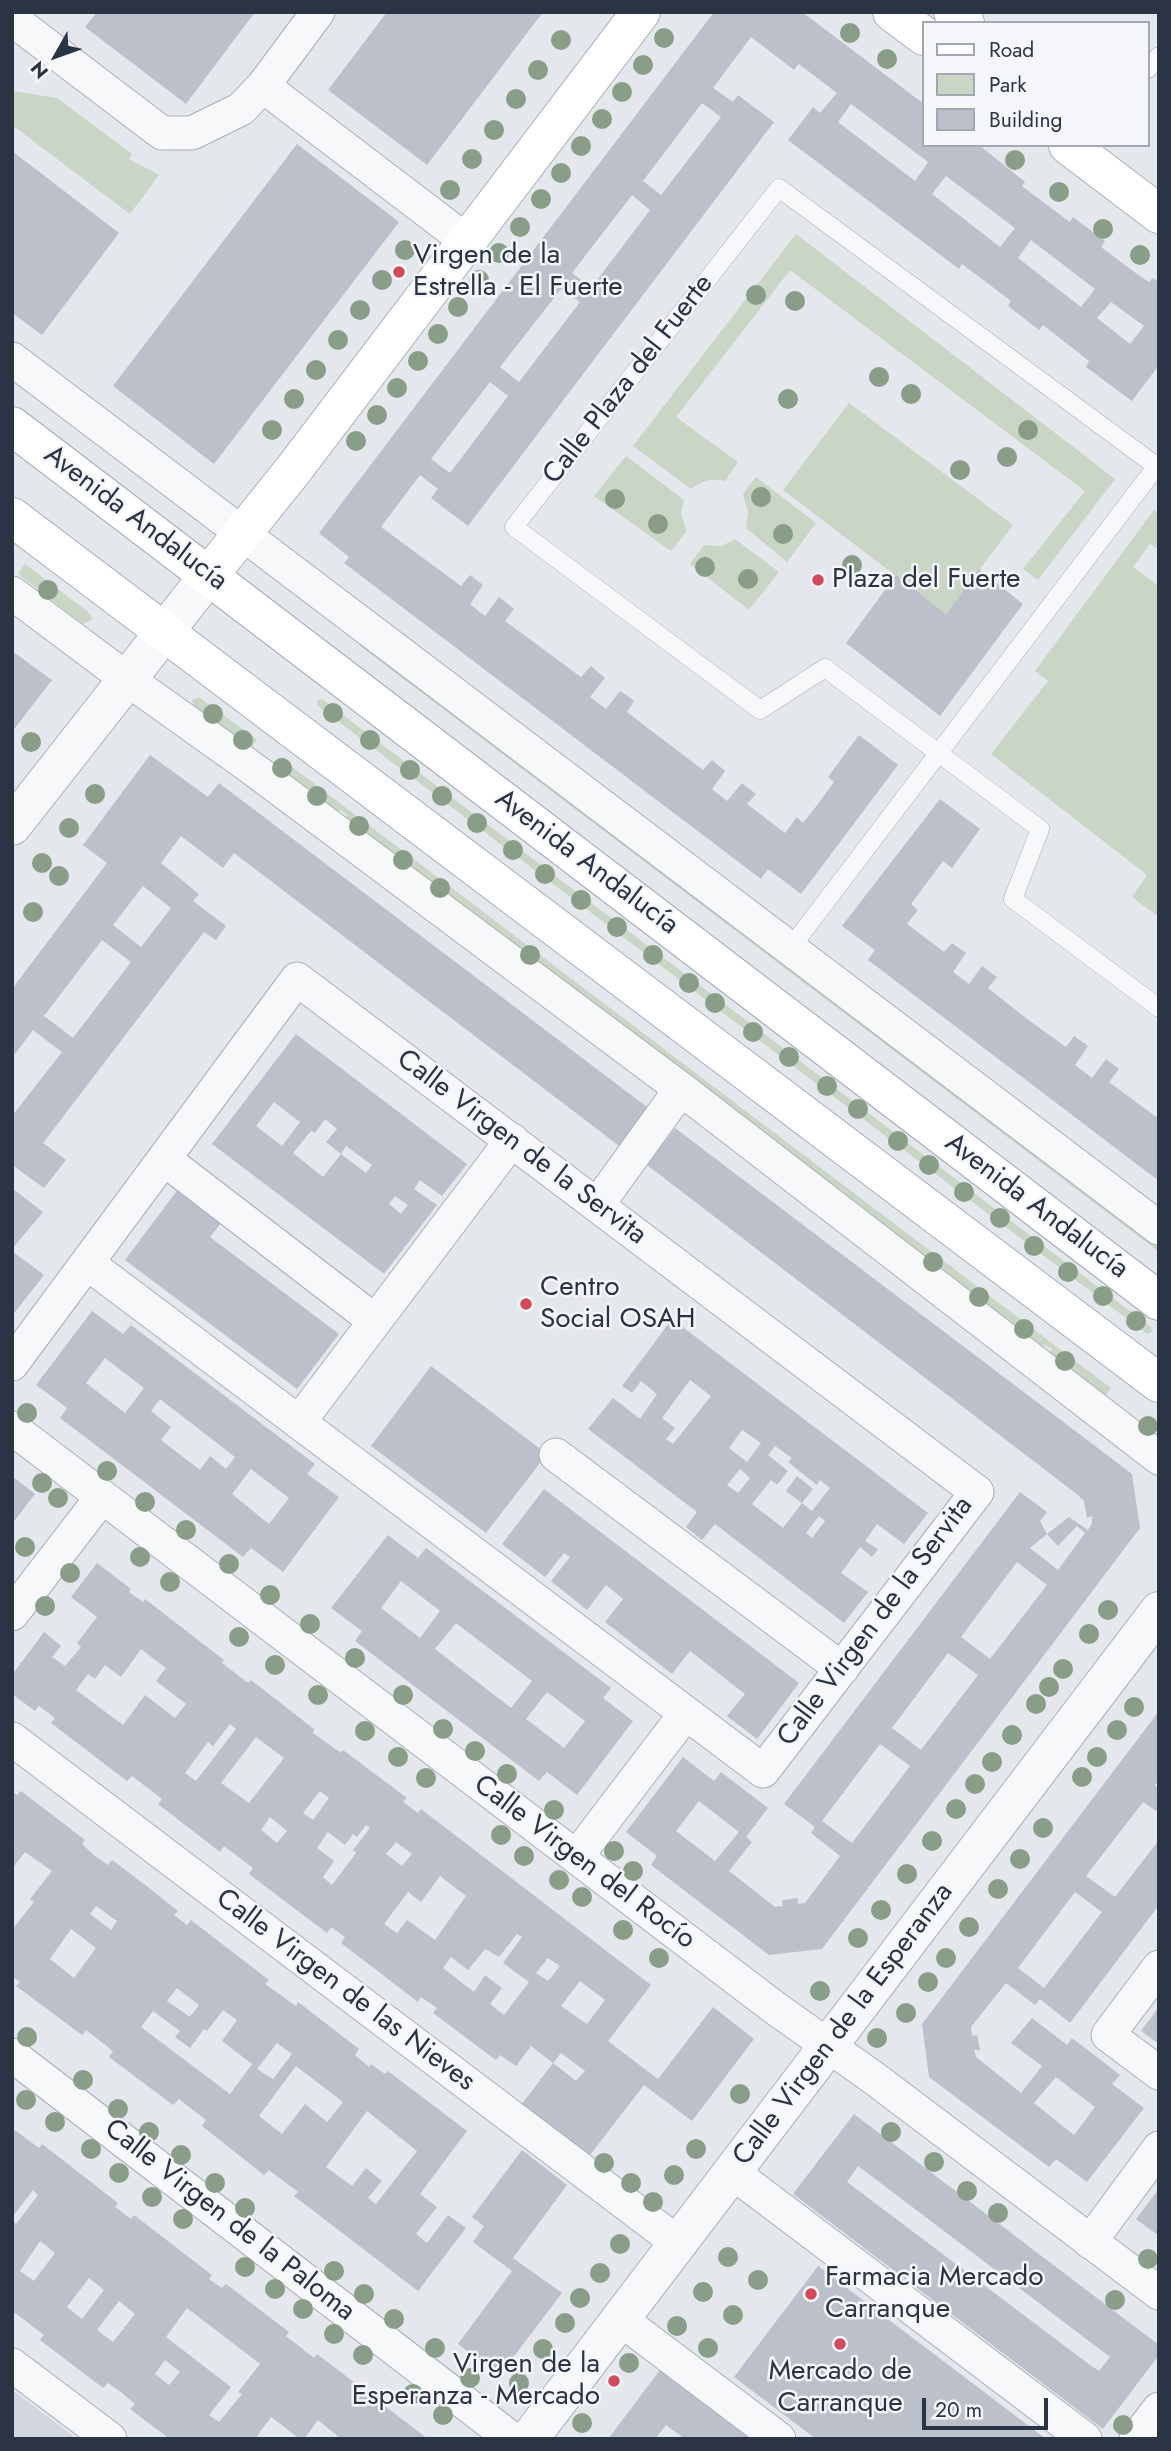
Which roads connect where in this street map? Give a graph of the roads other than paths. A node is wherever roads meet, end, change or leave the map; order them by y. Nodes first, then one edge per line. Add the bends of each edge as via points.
1 (318, 12) edge
2 (641, 12) edge
3 (892, 12) edge
4 (22, 22) edge
5 (922, 34) edge
6 (263, 86) junction
7 (1081, 149) edge
8 (1159, 214) edge
9 (468, 242) junction
10 (12, 359) edge
11 (12, 426) edge
12 (1158, 466) edge
13 (12, 517) edge
14 (242, 534) junction
15 (209, 575) junction
16 (12, 593) edge
17 (165, 631) junction
18 (127, 679) junction
19 (939, 753) junction
20 (12, 827) edge
21 (789, 950) junction
22 (1159, 1008) edge
23 (681, 1089) junction
24 (512, 1140) junction
25 (164, 1159) junction
26 (598, 1204) junction
27 (1159, 1228) edge
28 (87, 1263) junction
29 (1159, 1301) edge
30 (376, 1321) junction
31 (12, 1364) edge
32 (1159, 1383) edge
33 (299, 1422) junction
34 (12, 1428) edge
35 (556, 1455) dead end
36 (1159, 1458) edge
37 (102, 1497) junction
38 (1159, 1611) edge
39 (12, 1614) edge
40 (842, 1669) junction
41 (685, 1713) junction
42 (12, 1739) edge
43 (577, 1856) junction
44 (1159, 1966) edge
45 (827, 2046) junction
46 (12, 2054) edge
47 (1159, 2073) edge
48 (1159, 2148) edge
49 (732, 2172) junction
50 (1090, 2242) junction
51 (678, 2243) junction
52 (1159, 2294) edge
53 (620, 2319) junction
54 (12, 2365) edge
55 (1159, 2409) edge
56 (110, 2439) edge
57 (512, 2439) edge
58 (529, 2439) edge
59 (779, 2439) edge
60 (1086, 2439) edge
61 (1136, 2439) edge

1 - 6 street
2 - 9 main road
3 - 5 main road
4 - 6 street via 162,133 192,133 220,121 241,109
6 - 9 street
7 - 8 main road
9 - 14 main road
10 - 14 street, Avenida Andalucía
11 - 15 main road, Avenida Andalucía
12 - 19 lane, Calle Plaza del Fuerte
12 - 19 lane, Calle Plaza del Fuerte via 779,188 514,527 760,710 824,668
13 - 17 main road
14 - 15 main road
14 - 21 street, Avenida Andalucía
15 - 17 street
15 - 29 main road, Avenida Andalucía
16 - 18 street
17 - 18 street
17 - 32 main road
18 - 20 street
18 - 23 street
19 - 21 lane, Calle Plaza del Fuerte
19 - 22 lane, Calle Plaza del Fuerte via 1040,829 1013,899
21 - 27 street, Avenida Andalucía
23 - 26 street
23 - 36 street
24 - 25 street, Calle Virgen de la Servita via 297,979
24 - 26 street, Calle Virgen de la Servita
24 - 30 street
25 - 28 street, Calle Virgen de la Servita
25 - 30 street
26 - 40 street, Calle Virgen de la Servita via 977,1492
28 - 31 street, Calle Virgen de la Servita
28 - 33 street, Calle Virgen de la Servita
30 - 33 street
33 - 41 street, Calle Virgen de la Servita
34 - 37 street, Calle Virgen del Rocío
35 - 40 street
37 - 39 street
37 - 43 street, Calle Virgen del Rocío
38 - 45 street, Calle Virgen de la Esperanza
40 - 41 street, Calle Virgen de la Servita via 763,1771
41 - 43 street
42 - 51 street, Calle Virgen de las Nieves
43 - 45 street, Calle Virgen del Rocío
44 - 47 street via 1108,2035
45 - 49 street, Calle Virgen de la Esperanza
45 - 50 street, Calle Virgen del Rocío
46 - 57 street, Calle Virgen de la Paloma
48 - 50 street
49 - 51 street, Calle Virgen de la Esperanza
49 - 60 street
50 - 52 street, Calle Virgen del Rocío
51 - 53 street, Calle Virgen de la Esperanza
53 - 58 street, Calle Virgen de la Esperanza
53 - 59 street
54 - 56 street
55 - 61 street

